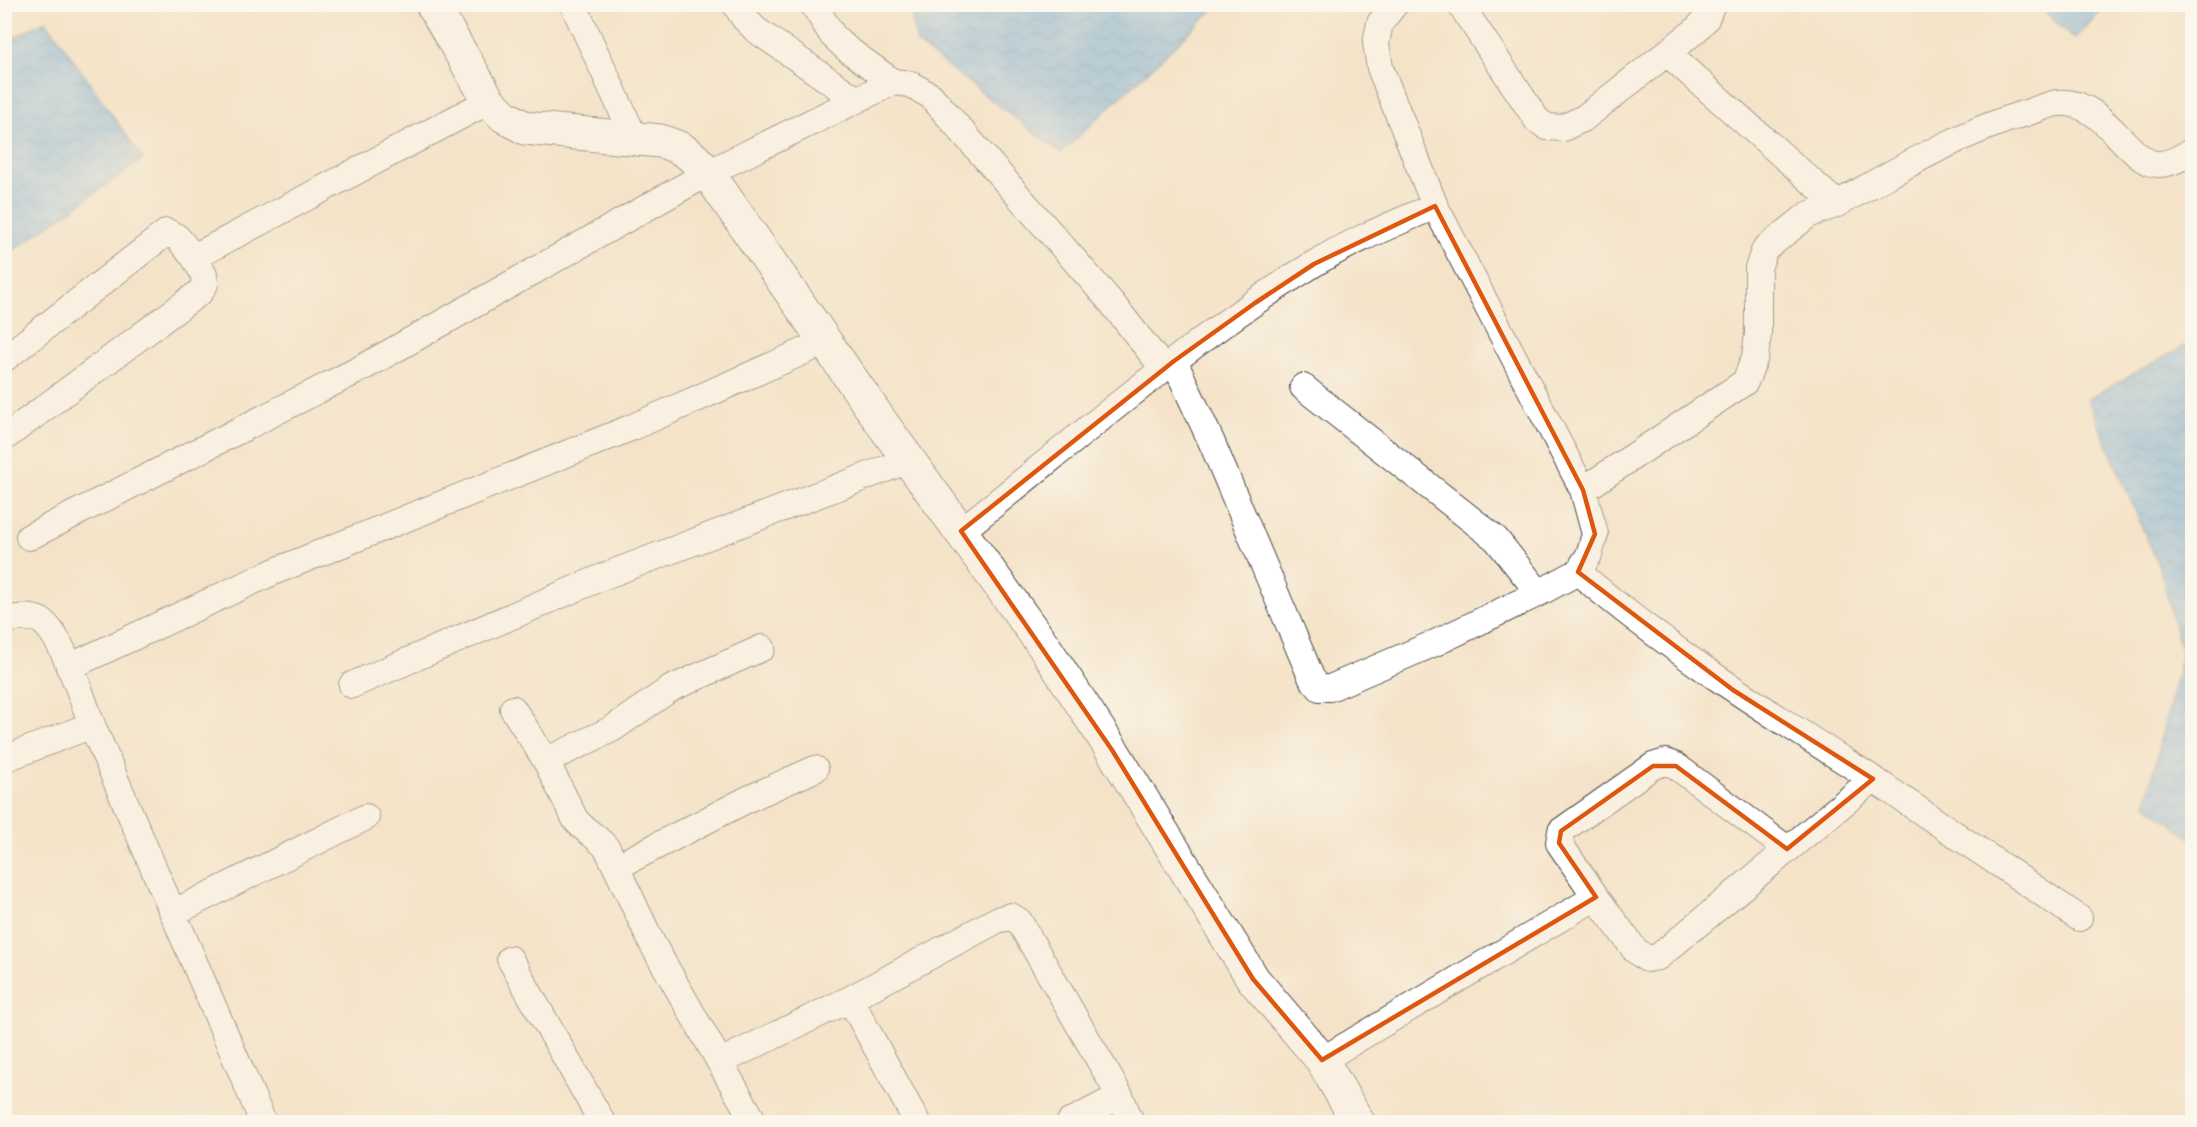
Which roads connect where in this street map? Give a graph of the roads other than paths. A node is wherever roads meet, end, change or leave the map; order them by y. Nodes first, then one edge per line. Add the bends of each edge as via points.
1 (432, 4) edge
2 (573, 4) edge
3 (735, 4) edge
4 (813, 4) edge
5 (1395, 4) edge
6 (1460, 4) edge
7 (1712, 4) edge
8 (1667, 53) junction
9 (893, 82) junction
10 (857, 100) junction
11 (489, 101) junction
12 (635, 139) junction
13 (2193, 152) edge
14 (708, 172) junction
15 (1837, 204) junction
16 (1435, 206) junction
17 (194, 257) junction
18 (825, 342) junction
19 (4, 359) edge
20 (1169, 365) junction
21 (1303, 387) dead end
22 (4, 438) edge
23 (909, 460) junction
24 (1583, 490) junction
25 (961, 531) junction
26 (29, 537) dead end
27 (1578, 572) junction
28 (1539, 593) junction
29 (4, 620) edge
30 (762, 648) dead end
31 (69, 667) junction
32 (352, 686) dead end
33 (513, 710) dead end
34 (92, 725) junction
35 (4, 759) edge
36 (546, 761) junction
37 (815, 769) dead end
38 (1873, 779) junction
39 (366, 817) dead end
40 (1787, 849) junction
41 (616, 867) junction
42 (1596, 897) junction
43 (173, 913) junction
44 (2079, 918) dead end
45 (510, 959) dead end
46 (850, 999) junction
47 (1322, 1060) junction
48 (720, 1062) junction
49 (1120, 1096) junction
50 (263, 1122) edge
51 (602, 1122) edge
52 (754, 1122) edge
53 (917, 1122) edge
54 (1070, 1122) edge
55 (1131, 1122) edge
56 (1358, 1122) edge

1 - 11 street
2 - 12 street
3 - 10 street via 756,30
4 - 9 street via 833,36
5 - 16 street via 1380,23 1376,43 1380,68
6 - 8 street via 1537,120 1547,127 1563,128 1584,118
7 - 8 street via 1706,20
8 - 15 street
9 - 10 street
9 - 20 street via 910,84 931,96
10 - 14 street
11 - 12 street via 525,128
11 - 17 street
12 - 14 street via 680,146
13 - 15 street via 2157,165 2142,159 2098,117 2079,105 2057,103 2000,121 1921,156
14 - 18 street
14 - 26 street via 362,368
15 - 24 street via 1808,215 1765,249 1758,268 1755,357 1745,382
16 - 20 street via 1314,264
16 - 24 street
17 - 19 street via 177,237 167,232
17 - 22 street via 204,275 205,284 200,292
18 - 23 street
18 - 31 street via 633,427 273,572
20 - 25 street
20 - 28 street via 1212,443 1312,679 1320,688 1330,688 1393,661
21 - 28 street via 1496,539
23 - 25 street
23 - 32 street via 607,575
24 - 27 street via 1595,534 1589,555
25 - 47 street via 1112,750 1253,979
27 - 28 street
27 - 38 street via 1733,690
29 - 31 street via 39,620 51,630
30 - 36 street via 670,689 612,729
31 - 34 street
33 - 36 street
34 - 35 street
34 - 43 street
36 - 41 street via 575,819 602,841
37 - 41 street
38 - 40 street
38 - 44 street
39 - 43 street
40 - 42 street via 1658,957 1647,959 1635,950
40 - 42 street via 1666,762 1653,766 1561,831 1559,843
41 - 48 street via 653,945
42 - 47 street
43 - 50 street
45 - 51 street
46 - 48 street
46 - 49 street via 1011,916 1019,921
46 - 53 street
47 - 56 street
48 - 52 street
49 - 54 street
49 - 55 street

